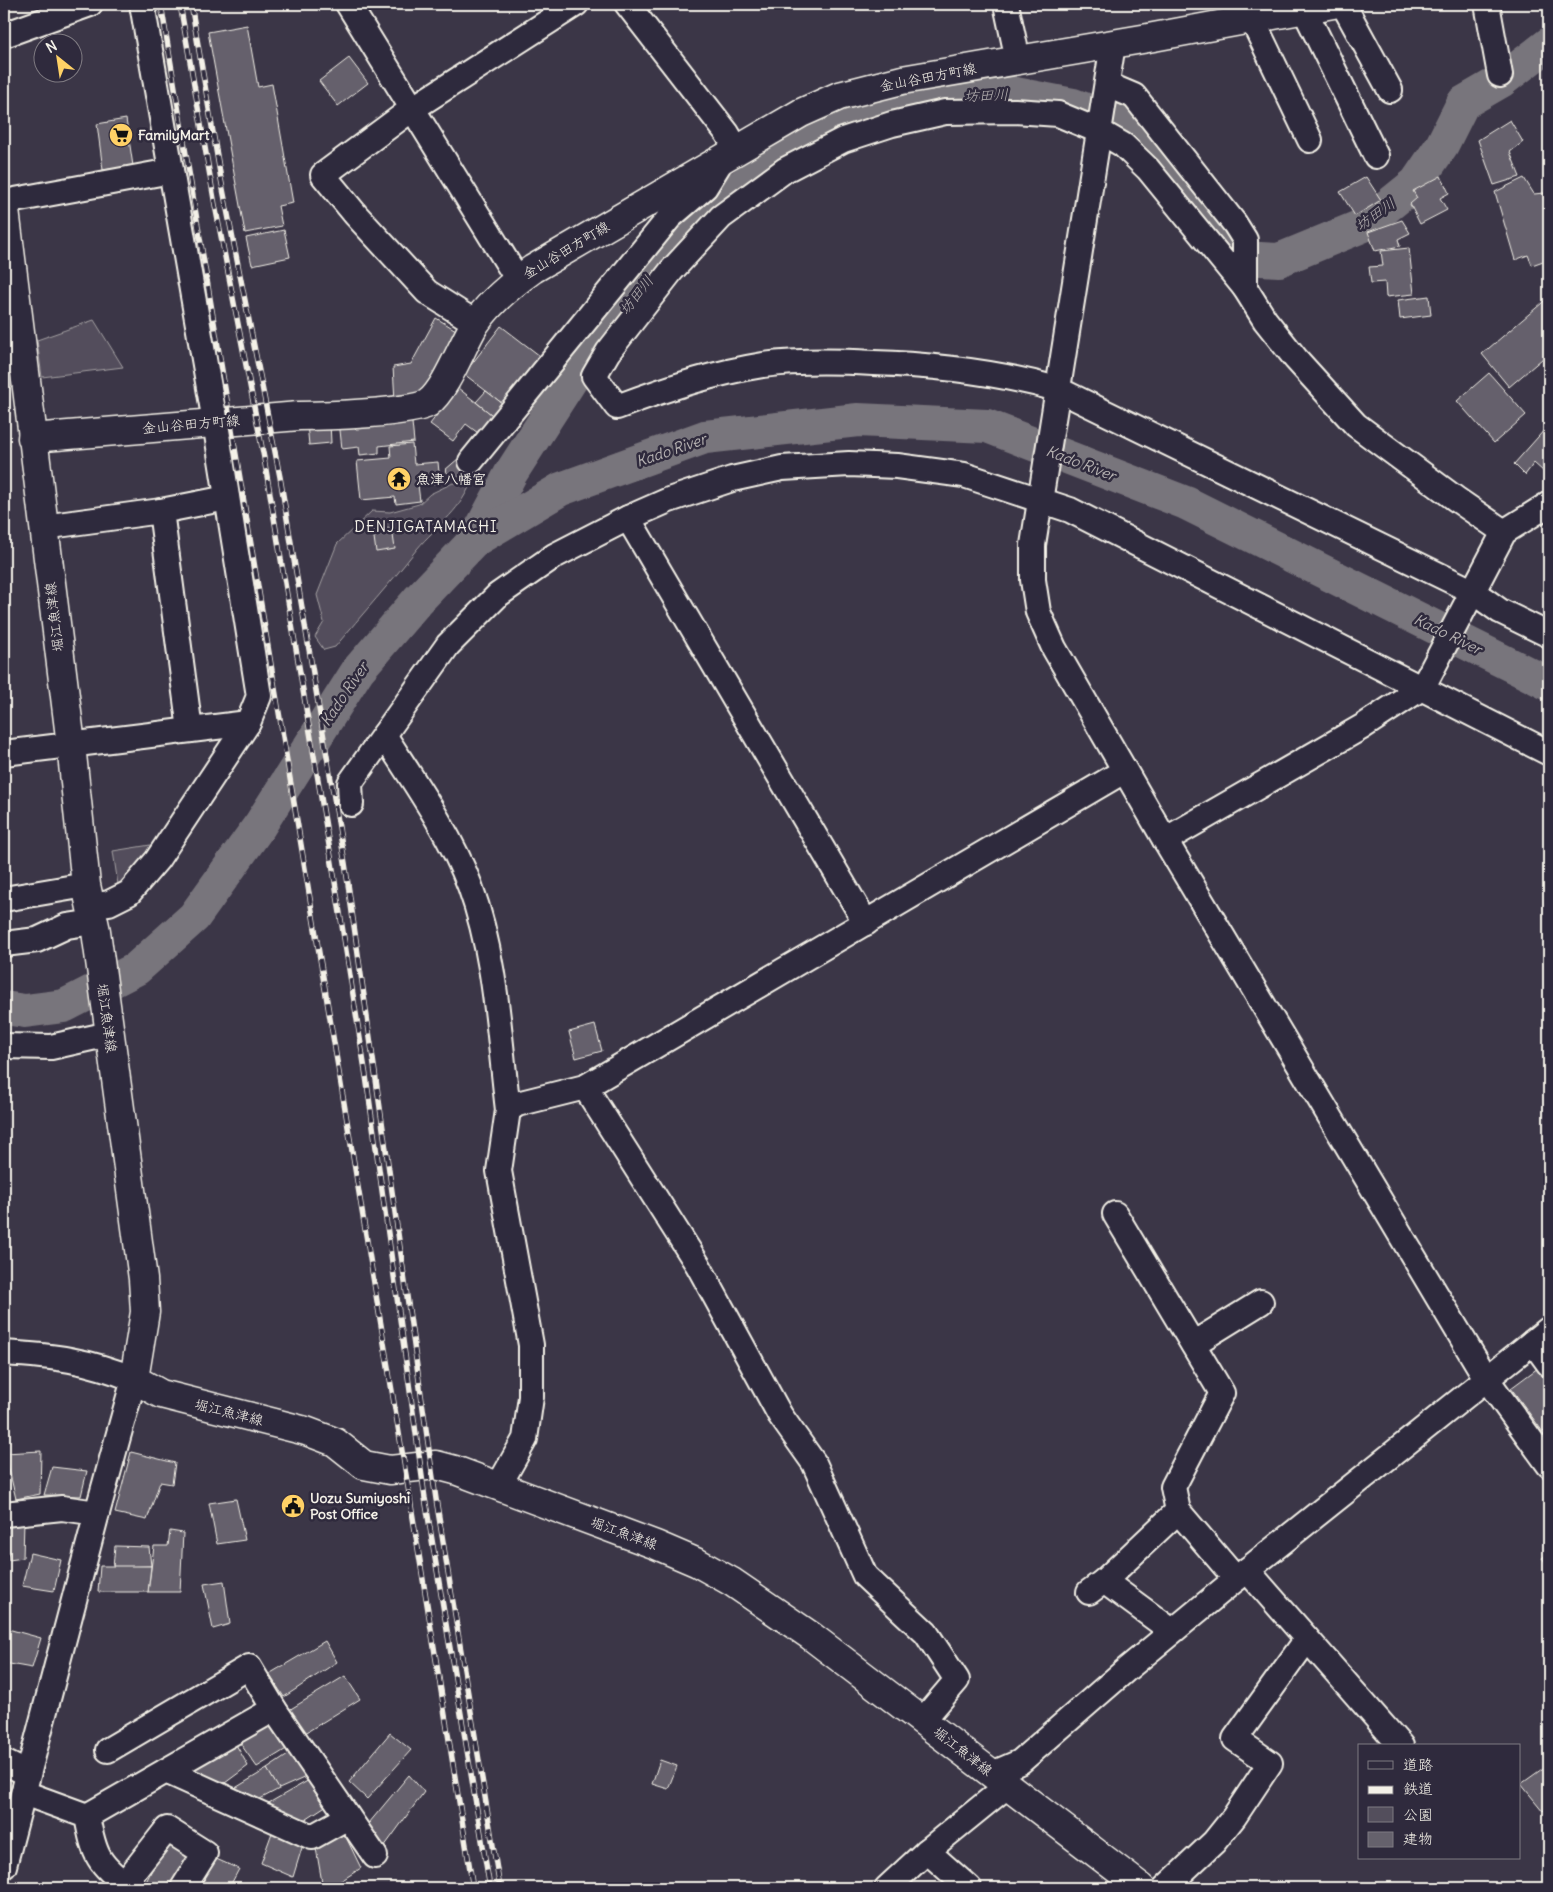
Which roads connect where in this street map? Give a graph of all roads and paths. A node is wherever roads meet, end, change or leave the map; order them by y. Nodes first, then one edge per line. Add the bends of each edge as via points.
1 (90, 4) edge
2 (142, 4) edge
3 (348, 4) edge
4 (576, 4) edge
5 (627, 4) edge
6 (1006, 4) edge
7 (1333, 4) edge
8 (1343, 4) edge
9 (1486, 4) edge
10 (1304, 9) junction
11 (1262, 13) edge
12 (4, 35) edge
13 (1113, 44) junction
14 (1018, 60) junction
15 (1500, 75) dead end
16 (1107, 90) junction
17 (1390, 90) dead end
18 (412, 109) junction
19 (1100, 128) junction
20 (1310, 140) dead end
21 (730, 154) junction
22 (1376, 156) dead end
23 (171, 171) junction
24 (4, 202) edge
25 (518, 280) junction
26 (1245, 288) junction
27 (476, 323) junction
28 (13, 360) edge
29 (1057, 391) junction
30 (215, 422) junction
31 (32, 438) junction
32 (471, 461) dead end
33 (1040, 496) junction
34 (227, 498) junction
35 (1549, 504) edge
36 (161, 511) junction
37 (628, 518) junction
38 (43, 527) junction
39 (1504, 532) junction
40 (1470, 593) junction
41 (1549, 635) edge
42 (1424, 684) junction
43 (248, 722) junction
44 (190, 730) junction
45 (384, 735) junction
46 (71, 745) junction
47 (4, 753) edge
48 (1549, 754) edge
49 (1124, 771) junction
50 (351, 804) dead end
51 (1164, 840) junction
52 (4, 899) edge
53 (91, 911) junction
54 (866, 922) junction
55 (4, 944) edge
56 (108, 1023) junction
57 (4, 1046) edge
58 (585, 1086) junction
59 (508, 1110) junction
60 (1115, 1214) dead end
61 (1262, 1302) dead end
62 (1541, 1336) edge
63 (1193, 1344) junction
64 (4, 1353) edge
65 (1549, 1364) edge
66 (1486, 1378) junction
67 (134, 1379) junction
68 (1549, 1465) edge
69 (498, 1487) junction
70 (1178, 1511) junction
71 (97, 1513) junction
72 (4, 1514) edge
73 (1241, 1574) junction
74 (1172, 1631) junction
75 (1307, 1639) junction
76 (274, 1709) junction
77 (923, 1720) junction
78 (1399, 1744) edge
79 (108, 1750) dead end
80 (4, 1762) edge
81 (166, 1771) junction
82 (999, 1780) junction
83 (26, 1783) junction
84 (87, 1816) junction
85 (348, 1817) junction
86 (927, 1852) junction
87 (375, 1856) dead end
88 (4, 1866) edge
89 (127, 1886) edge
90 (183, 1888) edge
91 (887, 1888) edge
92 (970, 1888) edge
93 (1142, 1888) edge
94 (1165, 1888) edge

1 - 12 street
2 - 23 street
3 - 18 street
4 - 18 street
5 - 21 street via 727,133
6 - 14 street
7 - 10 main road, 金山谷田方町線
8 - 17 street
9 - 15 street
10 - 11 main road, 金山谷田方町線
10 - 22 street
11 - 13 main road, 金山谷田方町線
11 - 20 street
13 - 14 main road, 金山谷田方町線
13 - 16 street
14 - 21 main road, 金山谷田方町線 via 902,80 839,96 801,113
16 - 19 street
16 - 26 street via 1134,96 1235,224 1244,240
18 - 25 street
18 - 27 street via 323,175 427,292
19 - 26 street via 1148,169
19 - 29 street
19 - 29 street via 1058,114 945,112 843,140 785,170 721,217 672,270 608,352 594,376 617,407 691,380 763,365 818,360 969,370 1026,380
21 - 25 main road, 金山谷田方町線
21 - 32 street via 705,187 670,217
23 - 24 street
23 - 30 street
24 - 28 main road
25 - 27 main road, 金山谷田方町線
26 - 39 street via 1296,359 1356,425
27 - 30 main road, 金山谷田方町線 via 428,404 332,416
28 - 31 main road
29 - 33 street
29 - 40 street
30 - 31 main road, 金山谷田方町線
30 - 34 street
31 - 38 main road, 堀江魚津線
33 - 37 street via 964,475 897,466 849,464 782,468 732,479
33 - 42 street
33 - 49 street via 1033,545 1033,580 1038,612 1054,648
34 - 36 street
34 - 43 street via 259,696
35 - 39 street
36 - 38 street
36 - 44 street
37 - 45 street via 554,556 498,595 448,644
37 - 54 street
38 - 46 main road, 堀江魚津線
39 - 40 street
40 - 41 street
40 - 42 street
42 - 48 street
42 - 51 street via 1362,727
43 - 44 street
43 - 53 street via 151,867 129,893
44 - 46 street
45 - 50 street via 350,783
45 - 59 street via 433,812 470,886 490,957
46 - 47 street
46 - 53 main road, 堀江魚津線
49 - 51 street
49 - 54 street
51 - 66 street
52 - 53 street
53 - 55 street via 37,940
53 - 56 main road, 堀江魚津線
54 - 58 street
56 - 57 street via 50,1047
56 - 67 main road, 堀江魚津線 via 146,1312
58 - 59 street via 517,1104
58 - 77 street via 698,1265 780,1414 814,1463 865,1576 926,1633 957,1680
59 - 69 street via 499,1171 531,1345 531,1398 525,1439
60 - 63 street
61 - 63 street
62 - 65 street
62 - 66 street
63 - 70 street via 1222,1393 1173,1487
64 - 67 street via 59,1356 104,1367
66 - 68 street
66 - 73 street
67 - 69 main road, 堀江魚津線 via 161,1394 306,1431 335,1442 364,1465 390,1470 436,1465
67 - 71 street
69 - 77 main road, 堀江魚津線 via 698,1563 811,1636
70 - 73 street
70 - 74 street via 1097,1587
71 - 72 street via 62,1508
71 - 83 street
73 - 74 street
73 - 75 street
74 - 82 street
75 - 78 street
75 - 94 street via 1236,1739 1270,1762 1214,1842
76 - 79 street via 249,1667
76 - 81 street
76 - 85 street
77 - 82 main road, 堀江魚津線
80 - 83 street
81 - 84 street
81 - 85 street via 312,1837
82 - 86 street
82 - 93 main road, 堀江魚津線
83 - 84 street
83 - 88 street
84 - 89 street via 93,1849 107,1870
85 - 87 street
86 - 91 street
86 - 92 street
89 - 90 street via 167,1829 205,1853

